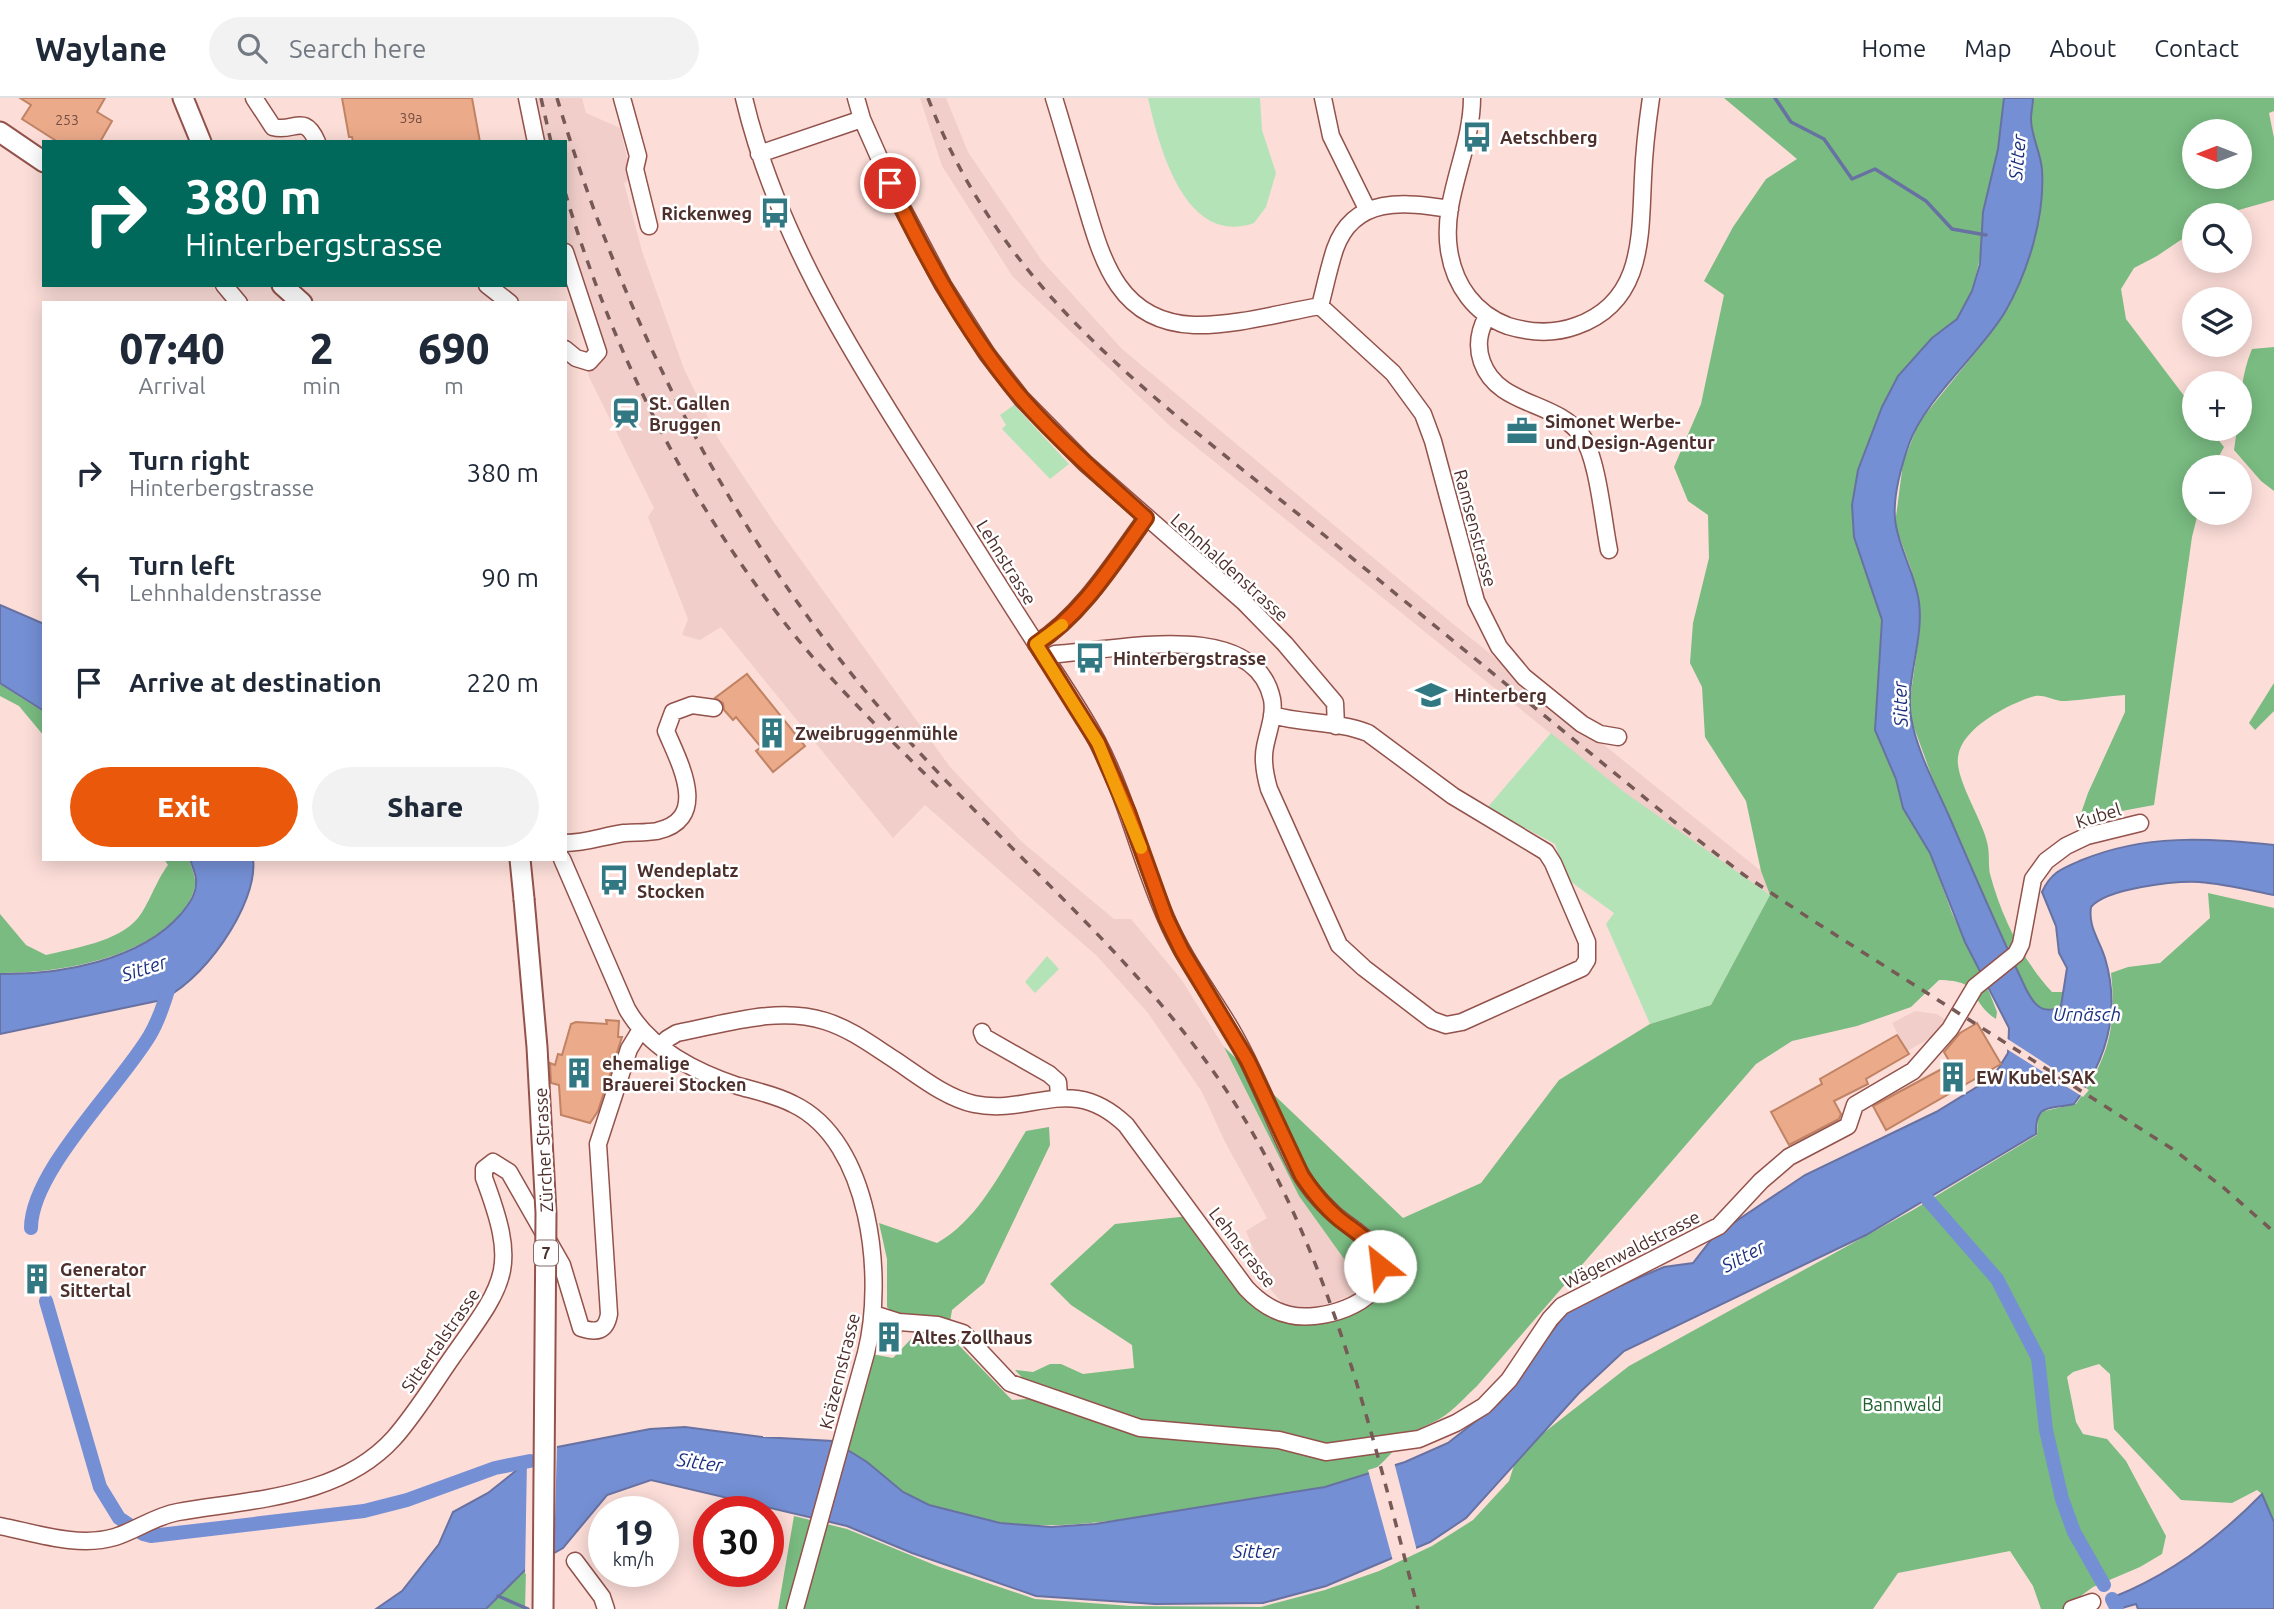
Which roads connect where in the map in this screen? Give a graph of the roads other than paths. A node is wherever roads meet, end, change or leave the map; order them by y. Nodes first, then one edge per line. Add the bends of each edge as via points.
1 (183, 98) edge
2 (254, 98) edge
3 (527, 98) edge
4 (622, 98) edge
5 (744, 98) edge
6 (856, 98) edge
7 (1054, 98) edge
8 (1323, 98) edge
9 (1472, 98) edge
10 (1651, 98) edge
11 (862, 119) junction
12 (0, 132) edge
13 (202, 140) edge
14 (316, 140) edge
15 (536, 140) edge
16 (759, 154) junction
17 (42, 161) edge
18 (1367, 209) junction
19 (1450, 209) junction
20 (649, 226) dead end
21 (567, 259) edge
22 (226, 287) edge
23 (284, 287) edge
24 (301, 287) edge
25 (490, 287) edge
26 (237, 301) edge
27 (300, 301) edge
28 (314, 301) edge
29 (507, 301) edge
30 (1320, 306) junction
31 (1488, 316) junction
32 (567, 351) edge
33 (1146, 518) junction
34 (1609, 550) dead end
35 (1036, 644) junction
36 (1046, 659) junction
37 (714, 708) dead end
38 (1272, 715) junction
39 (1336, 726) junction
40 (1618, 737) dead end
41 (2140, 823) dead end
42 (567, 843) edge
43 (520, 861) edge
44 (563, 861) edge
45 (1975, 987) joint
46 (640, 1031) junction
47 (982, 1032) dead end
48 (662, 1046) junction
49 (1059, 1097) junction
50 (874, 1314) junction
51 (0, 1526) edge
52 (575, 1561) dead end
53 (2092, 1602) dead end
54 (542, 1609) edge
55 (606, 1609) edge
56 (795, 1609) edge
57 (2072, 1609) edge

1 - 13 main road
2 - 14 street via 273,127 300,124
3 - 15 street
4 - 20 street via 638,156 635,169
5 - 16 street, Lehnstrasse
6 - 11 street, Lehnhaldenstrasse
7 - 30 street via 1103,258 1130,301 1155,316 1194,325
8 - 18 street via 1332,136
9 - 19 street via 1469,132
10 - 31 street via 1638,254 1618,297 1598,315 1559,331 1525,331
11 - 16 street
11 - 33 street, Lehnhaldenstrasse via 917,236 987,354 1050,430
12 - 17 main road
16 - 35 street, Lehnstrasse via 789,228 872,385
18 - 19 street via 1403,203
18 - 30 street via 1339,239
19 - 31 street via 1447,236 1454,271 1471,301
21 - 32 street via 598,352 589,362
22 - 26 street
23 - 27 main road
24 - 28 main road
25 - 29 street
30 - 40 street, Ramsenstrasse via 1393,373 1423,414 1476,601 1499,647 1524,677 1583,724
31 - 34 street via 1478,348 1491,379 1508,393 1559,415 1587,445
33 - 35 street via 1077,609
33 - 39 street, Lehnhaldenstrasse via 1244,602 1285,644 1335,703
35 - 36 street, Lehnstrasse
36 - 38 street via 1055,654 1149,646 1219,648 1244,659 1259,673 1269,690
36 - 49 street, Lehnstrasse via 1098,743 1182,951 1248,1061 1302,1176 1322,1202 1375,1249 1380,1266 1378,1285 1363,1301 1311,1316 1286,1315 1265,1305 1246,1288 1126,1125 1106,1109 1081,1099
37 - 42 street via 692,705 673,712 666,731 688,794 683,814 673,824 657,831
38 - 39 street
38 - 39 street via 1264,750 1269,789 1330,929 1351,958 1432,1020 1446,1024 1462,1022 1582,968 1587,942 1546,852 1452,796 1368,733
41 - 45 street, Kubel via 2087,836 2046,861 2033,879 2016,954
43 - 54 main road, Zürcher Strasse / 7, bridge via 546,1213
44 - 46 street, Kräzernstrasse
45 - 50 street, Wägenwaldstrasse via 1950,1029 1913,1070 1855,1105 1848,1126 1789,1157 1719,1226 1562,1306 1509,1380 1484,1406 1419,1439 1326,1452 1279,1440 1140,1428 1010,1383 964,1333
46 - 48 street, Kräzernstrasse
46 - 51 street, Sittertalstrasse via 629,1049 598,1144 609,1314 604,1327 594,1332 581,1328 562,1265 509,1172 498,1163 487,1164 484,1178 503,1237 504,1260 494,1298 393,1439 370,1458 314,1487 175,1513 105,1540 79,1541
47 - 49 street via 1049,1074 1058,1082
48 - 49 street, Lehnstrasse via 677,1033 766,1016 800,1015 854,1034 964,1101 1001,1105
48 - 50 street, Kräzernstrasse via 716,1077 792,1103 815,1117 832,1136 850,1170 867,1222 875,1269
50 - 56 street, Kräzernstrasse
52 - 55 street
53 - 57 street

